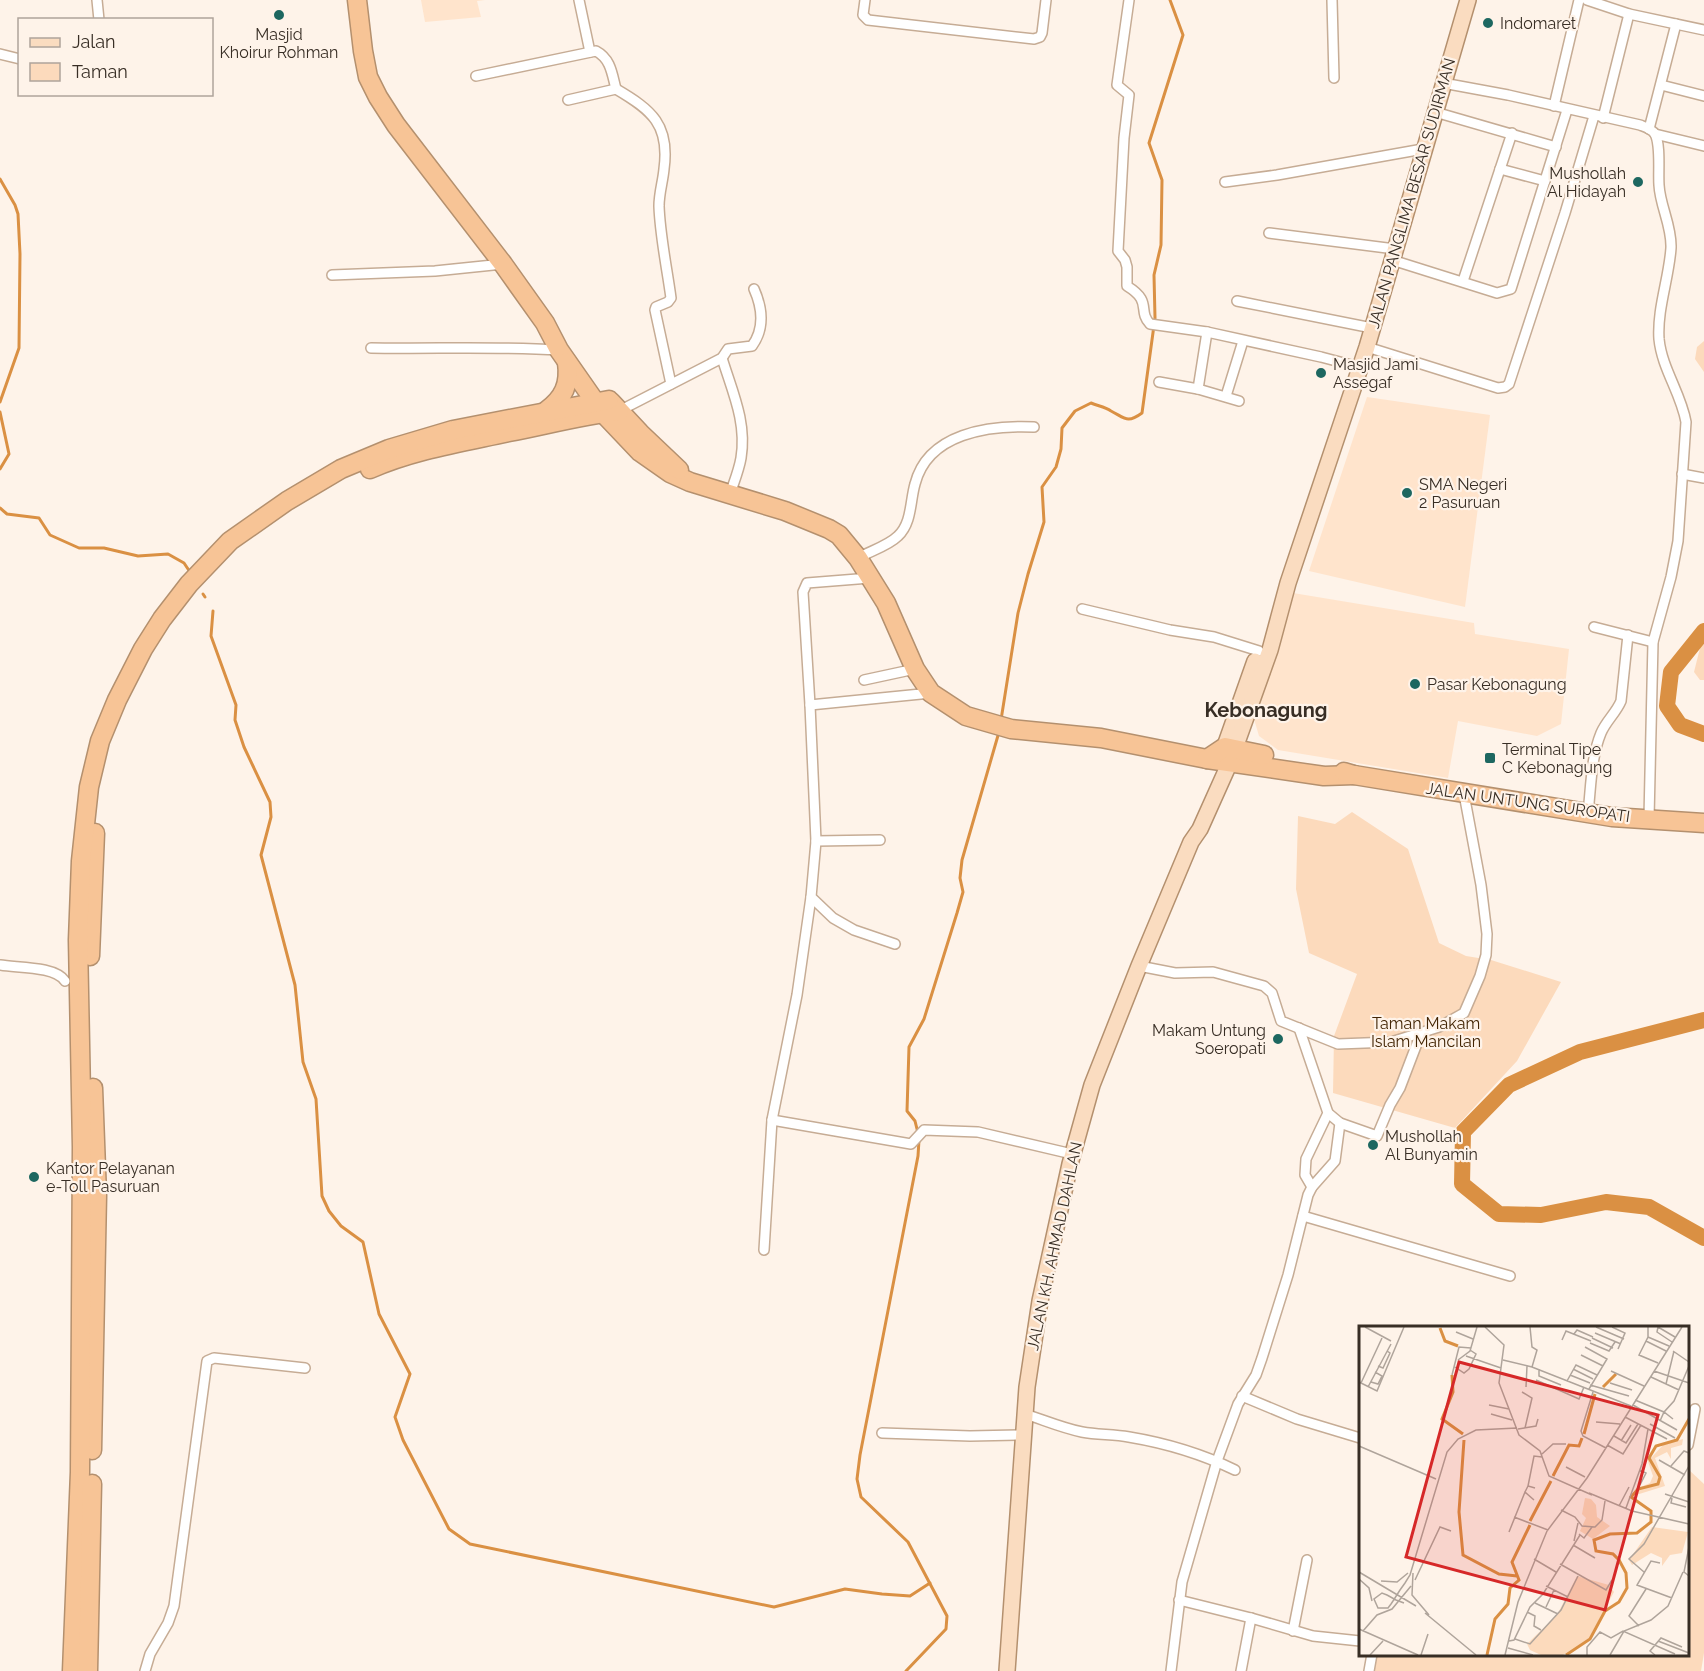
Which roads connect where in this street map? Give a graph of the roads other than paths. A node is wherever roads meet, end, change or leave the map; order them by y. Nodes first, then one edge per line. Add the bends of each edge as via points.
1 (97, 0) edge
2 (357, 0) edge
3 (579, 0) edge
4 (865, 0) edge
5 (1046, 0) edge
6 (1129, 0) edge
7 (1332, 0) edge
8 (1468, 0) edge
9 (1579, 0) edge
10 (1587, 0) edge
11 (1629, 14) junction
12 (99, 18) edge
13 (1676, 24) junction
14 (1704, 30) edge
15 (590, 52) junction
16 (0, 54) edge
17 (18, 58) edge
18 (476, 76) dead end
19 (1334, 78) dead end
20 (1443, 83) junction
21 (1661, 85) junction
22 (616, 89) junction
23 (1704, 96) edge
24 (568, 100) dead end
25 (1554, 106) junction
26 (1567, 110) junction
27 (1435, 112) junction
28 (1598, 117) junction
29 (1652, 131) junction
30 (1512, 133) junction
31 (1704, 146) edge
32 (1556, 147) junction
33 (1423, 149) junction
34 (1500, 169) junction
35 (1545, 181) junction
36 (1225, 182) dead end
37 (1269, 233) dead end
38 (1393, 254) junction
39 (503, 264) junction
40 (332, 275) dead end
41 (1463, 281) junction
42 (754, 288) dead end
43 (1237, 301) dead end
44 (545, 323) junction
45 (1372, 328) junction
46 (1206, 332) junction
47 (1243, 341) junction
48 (1367, 346) junction
49 (371, 348) dead end
50 (563, 356) junction
51 (722, 358) junction
52 (1359, 367) junction
53 (1159, 382) dead end
54 (671, 384) junction
55 (1198, 389) junction
56 (1226, 396) junction
57 (1239, 401) dead end
58 (606, 406) junction
59 (546, 411) junction
60 (573, 418) junction
61 (1034, 427) dead end
62 (626, 438) junction
63 (1682, 474) junction
64 (1704, 478) edge
65 (690, 482) junction
66 (730, 494) junction
67 (858, 558) junction
68 (870, 578) junction
69 (1082, 609) dead end
70 (1276, 625) junction
71 (1594, 627) dead end
72 (1628, 635) junction
73 (1653, 642) junction
74 (1259, 651) junction
75 (915, 669) junction
76 (864, 680) dead end
77 (931, 693) junction
78 (810, 705) junction
79 (1223, 756) junction
80 (1464, 794) junction
81 (1588, 813) junction
82 (1649, 818) junction
83 (1704, 823) edge
84 (880, 840) dead end
85 (816, 841) junction
86 (811, 897) junction
87 (895, 944) dead end
88 (0, 965) edge
89 (1139, 966) junction
90 (65, 981) dead end
91 (1299, 1028) junction
92 (1421, 1032) junction
93 (1328, 1113) junction
94 (772, 1120) junction
95 (1340, 1123) junction
96 (1072, 1154) junction
97 (1312, 1187) junction
98 (1303, 1216) junction
99 (764, 1250) dead end
100 (1510, 1276) dead end
101 (305, 1368) dead end
102 (1242, 1396) junction
103 (1695, 1409) dead end
104 (1025, 1414) junction
105 (882, 1433) dead end
106 (1023, 1435) junction
107 (1359, 1438) edge
108 (1689, 1439) edge
109 (1217, 1461) junction
110 (1235, 1470) dead end
111 (1307, 1560) dead end
112 (1179, 1600) junction
113 (1251, 1618) junction
114 (1293, 1631) junction
115 (1359, 1641) edge
116 (1372, 1656) edge
117 (72, 1671) edge
118 (88, 1671) edge
119 (145, 1671) edge
120 (1007, 1671) edge
121 (1171, 1671) edge
122 (1241, 1671) edge
123 (1369, 1671) edge

1 - 12 street
2 - 39 highway via 368,77 378,97
3 - 15 street
4 - 5 street via 863,15 868,20 1034,39 1042,33
6 - 46 street via 1117,85 1129,95 1118,251 1127,267 1126,286 1142,298 1146,320 1154,325
7 - 19 street
8 - 20 main road, JALAN PANGLIMA BESAR SUDIRMAN
9 - 25 street
10 - 11 street
11 - 13 street
11 - 28 street
13 - 14 street
13 - 21 street
15 - 18 street
15 - 22 street via 604,55
16 - 17 street
20 - 25 street
20 - 27 main road, JALAN PANGLIMA BESAR SUDIRMAN
21 - 23 street
21 - 29 street
22 - 24 street
22 - 54 street via 653,115 664,138 659,207 671,298 655,310
25 - 26 street
26 - 28 street
26 - 32 street
27 - 30 street
27 - 33 main road, JALAN PANGLIMA BESAR SUDIRMAN
28 - 29 street
28 - 48 street via 1509,384 1498,388
29 - 31 street
29 - 63 street via 1658,146 1659,186 1671,246 1659,338 1686,422
30 - 32 street
30 - 34 street
32 - 35 street
33 - 36 street
33 - 38 main road, JALAN PANGLIMA BESAR SUDIRMAN
34 - 35 street
34 - 41 street
35 - 41 street via 1511,288 1497,293
37 - 38 street
38 - 41 street
38 - 45 main road, JALAN PANGLIMA BESAR SUDIRMAN
39 - 40 street via 435,272
39 - 44 highway
42 - 51 street via 762,321 756,340 749,348 728,349
43 - 45 street
44 - 50 highway
44 - 58 highway via 579,360
45 - 48 main road, JALAN PANGLIMA BESAR SUDIRMAN
46 - 47 street
46 - 55 street
47 - 52 street
47 - 56 street
48 - 52 main road, JALAN PANGLIMA BESAR SUDIRMAN
49 - 50 street via 479,346
50 - 58 highway
50 - 59 highway via 568,384
51 - 54 street
51 - 66 street via 741,414 742,429 741,460
52 - 70 main road, JALAN PANGLIMA BESAR SUDIRMAN
53 - 55 street
54 - 58 street
55 - 56 street
56 - 57 street
58 - 59 highway
58 - 60 highway
58 - 62 highway
58 - 65 highway
59 - 117 highway via 453,430 389,449 332,474 230,541 189,584 162,620 117,700 100,741 88,797 78,940 82,1147 80,1472
60 - 62 highway
60 - 118 highway via 378,465 282,516 243,546 200,588 158,647 118,723 97,804 89,982 97,1195
61 - 67 street via 990,428 958,437 933,451 915,483 905,527 898,537
62 - 65 highway via 653,463
63 - 64 street
63 - 73 street via 1678,541
65 - 66 highway
66 - 67 highway via 829,529
67 - 68 highway
68 - 75 highway via 886,603
68 - 78 street via 807,583 804,588
69 - 74 street via 1214,637
70 - 74 main road, JALAN PANGLIMA BESAR SUDIRMAN
70 - 79 main road, JALAN PANGLIMA BESAR SUDIRMAN via 1270,650
71 - 72 street
72 - 73 street
72 - 81 street via 1621,701 1599,740
73 - 82 street
74 - 79 main road, JALAN PANGLIMA BESAR SUDIRMAN
75 - 76 street
75 - 77 highway
77 - 78 street
77 - 79 highway, JALAN UNTUNG SUROPATI via 966,716 1011,729
78 - 85 street
79 - 80 highway, JALAN UNTUNG SUROPATI via 1326,766 1354,776
79 - 89 main road, JALAN KH. AHMAD DAHLAN
80 - 81 highway, JALAN UNTUNG SUROPATI
80 - 92 street via 1481,885 1486,955 1464,1013
81 - 82 highway, JALAN UNTUNG SUROPATI
82 - 83 highway, JALAN UNTUNG SUROPATI
84 - 85 street
85 - 86 street
86 - 87 street via 833,918
86 - 94 street via 797,995
88 - 90 street via 52,971
89 - 91 street via 1175,973 1213,972 1264,986 1272,993 1281,1021
89 - 96 main road, JALAN KH. AHMAD DAHLAN via 1092,1085
91 - 92 street via 1338,1044 1391,1042
91 - 93 street
92 - 95 street via 1377,1136
93 - 95 street
93 - 97 street via 1306,1159 1305,1174
94 - 96 street via 911,1144 924,1130 978,1132
94 - 99 street
95 - 97 street via 1335,1161
96 - 104 main road, JALAN KH. AHMAD DAHLAN via 1040,1301
97 - 98 street
98 - 100 street
98 - 102 street via 1262,1358
101 - 119 street via 213,1358 207,1361 174,1606
102 - 107 street via 1297,1419
102 - 109 street
103 - 108 street
104 - 106 main road, JALAN KH. AHMAD DAHLAN
104 - 109 street via 1062,1427 1127,1437
105 - 106 street
106 - 120 main road, JALAN KH. AHMAD DAHLAN
109 - 110 street
109 - 112 street
111 - 114 street
112 - 113 street
112 - 121 street
113 - 114 street
113 - 122 street
114 - 115 street
116 - 123 street

